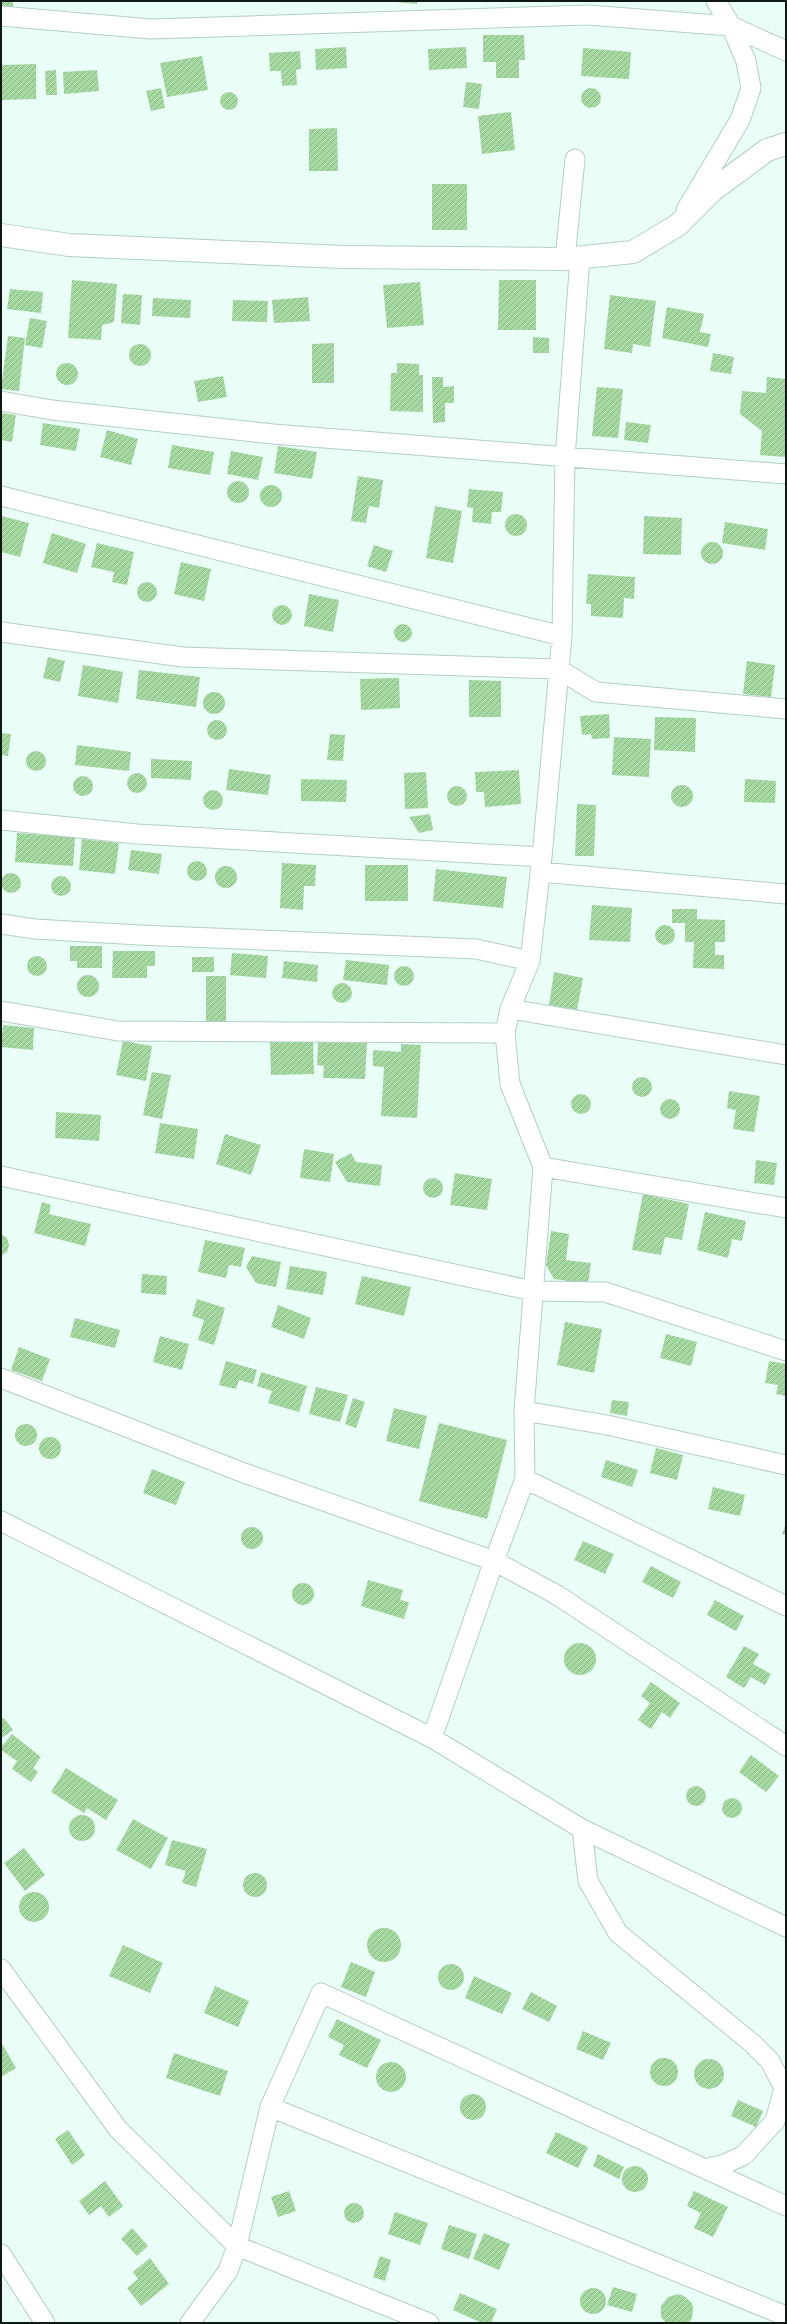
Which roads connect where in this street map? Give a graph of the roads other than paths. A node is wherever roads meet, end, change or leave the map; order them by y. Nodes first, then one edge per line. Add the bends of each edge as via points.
1 (716, 1) edge
2 (1, 16) edge
3 (731, 26) junction
4 (786, 52) edge
5 (786, 144) edge
6 (575, 159) dead end
7 (678, 225) junction
8 (1, 235) edge
9 (572, 258) junction
10 (1, 401) edge
11 (565, 458) junction
12 (786, 474) edge
13 (1, 496) edge
14 (1, 632) edge
15 (562, 636) junction
16 (558, 669) junction
17 (786, 709) edge
18 (1, 820) edge
19 (541, 864) junction
20 (786, 894) edge
21 (1, 924) edge
22 (530, 961) junction
23 (510, 1009) junction
24 (1, 1011) edge
25 (505, 1033) junction
26 (786, 1055) edge
27 (543, 1167) junction
28 (1, 1176) edge
29 (786, 1208) edge
30 (533, 1291) junction
31 (786, 1351) edge
32 (1, 1378) edge
33 (524, 1411) junction
34 (786, 1465) edge
35 (525, 1479) junction
36 (1, 1521) edge
37 (494, 1561) junction
38 (786, 1606) edge
39 (432, 1738) junction
40 (786, 1746) edge
41 (582, 1829) junction
42 (786, 1927) edge
43 (1, 1969) edge
44 (785, 2087) edge
45 (270, 2107) junction
46 (705, 2169) junction
47 (786, 2206) edge
48 (237, 2246) junction
49 (1, 2254) edge
50 (786, 2316) edge
51 (45, 2323) edge
52 (190, 2323) edge
53 (429, 2323) edge

1 - 3 street
2 - 3 street via 151,29 588,16
3 - 4 street
3 - 7 street via 746,60 751,88 740,120
5 - 7 street via 767,150 713,190
6 - 9 street
7 - 9 street via 633,252
8 - 9 street via 69,245 335,257
9 - 11 street
10 - 11 street via 52,410 273,434
11 - 12 street
11 - 15 street
13 - 15 street
14 - 16 street via 183,657
15 - 16 street
16 - 17 street via 596,692
16 - 19 street
18 - 19 street via 137,834
19 - 20 street
19 - 22 street
21 - 22 street via 35,929 139,935 476,949
22 - 23 street
23 - 25 street
23 - 26 street
24 - 25 street via 118,1031
25 - 27 street via 510,1084
27 - 29 street
27 - 30 street
28 - 30 street
30 - 31 street via 605,1292
30 - 33 street
32 - 37 street via 244,1473
33 - 34 street via 607,1425
33 - 35 street
35 - 37 street
35 - 38 street
36 - 39 street
37 - 39 street
37 - 40 street via 557,1594
39 - 41 street
41 - 42 street
41 - 44 street via 588,1880 618,1933 753,2044 770,2061
43 - 48 street via 118,2129
44 - 46 street via 775,2121 744,2155 725,2164
45 - 46 street via 321,1993
45 - 48 street
45 - 50 street
46 - 47 street
48 - 52 street via 228,2271
48 - 53 street
49 - 51 street

